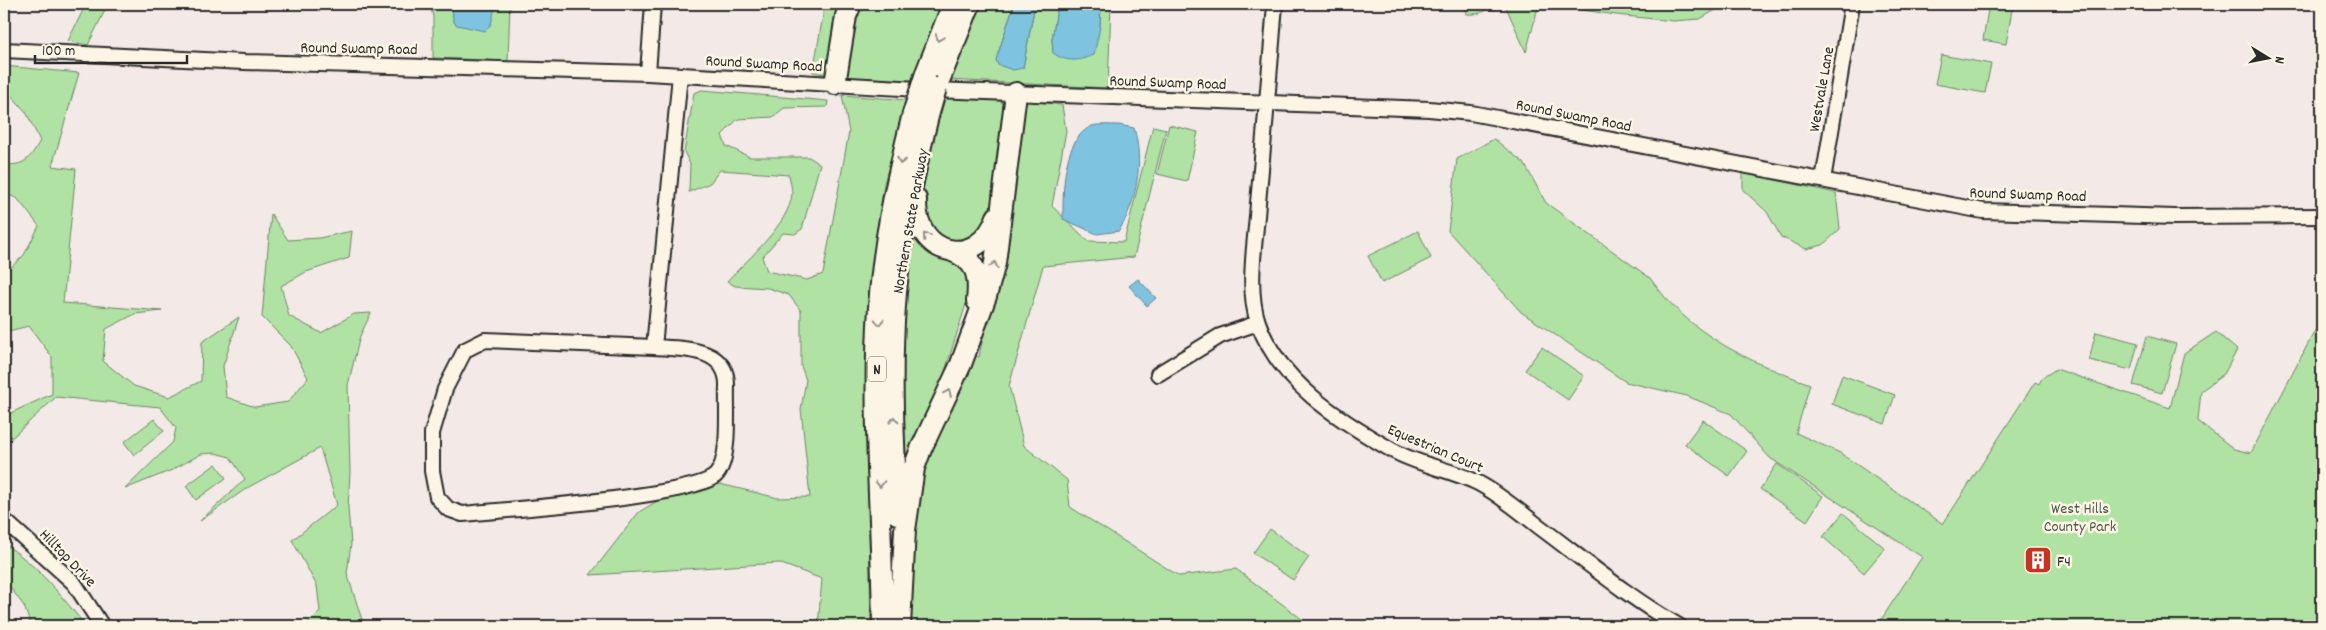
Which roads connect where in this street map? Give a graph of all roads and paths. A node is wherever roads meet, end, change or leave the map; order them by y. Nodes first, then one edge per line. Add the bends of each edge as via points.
1 (653, 4) edge
2 (845, 4) edge
3 (851, 4) edge
4 (970, 4) edge
5 (1275, 4) edge
6 (1852, 4) edge
7 (951, 7) edge
8 (4, 50) edge
9 (935, 71) junction
10 (648, 73) junction
11 (680, 75) junction
12 (834, 84) junction
13 (1016, 93) junction
14 (1267, 102) junction
15 (920, 115) junction
16 (922, 139) junction
17 (1823, 180) junction
18 (1005, 191) junction
19 (2322, 216) edge
20 (950, 250) junction
21 (1258, 324) junction
22 (974, 328) junction
23 (654, 347) junction
24 (1158, 374) dead end
25 (4, 520) edge
26 (102, 626) edge
27 (883, 626) edge
28 (900, 626) edge
29 (1679, 626) edge

1 - 10 street
2 - 12 highway via 836,48
3 - 12 highway
4 - 9 highway, Northern State Parkway / N
5 - 14 street, Equestrian Court
6 - 17 street, Westvale Lane
7 -> 9 highway, Northern State Parkway / N
8 - 10 street, Round Swamp Road via 244,62
9 - 15 highway, Northern State Parkway / N, bridge
10 - 11 street, Round Swamp Road
11 - 12 street, Round Swamp Road
11 - 23 street
12 - 13 street, Round Swamp Road
13 - 14 street, Round Swamp Road
13 - 18 highway
14 - 17 street, Round Swamp Road via 1471,113
14 - 21 street, Equestrian Court via 1253,263
15 - 16 highway, Northern State Parkway / N
15 -> 27 highway, Northern State Parkway / N via 890,219 879,307 876,381
20 -> 16 highway via 930,241 916,218
28 -> 16 highway, Northern State Parkway / N via 893,403 894,308 904,230
17 - 19 street, Round Swamp Road via 1983,211 2174,217
18 - 20 highway via 995,224 985,239 972,248
22 -> 18 highway via 995,263
20 - 22 highway via 966,258 979,277
21 - 24 street via 1220,336
21 - 29 street, Equestrian Court via 1270,348 1288,372 1313,397 1392,451 1478,484 1640,602
28 -> 22 highway via 905,530 914,468
23 - 23 street via 697,350 718,360 721,366 727,379 725,460 716,476 692,487 599,501 462,514 448,509 437,497 432,471 432,433 445,390 465,350 485,340
25 - 26 street, Hilltop Drive via 74,583

